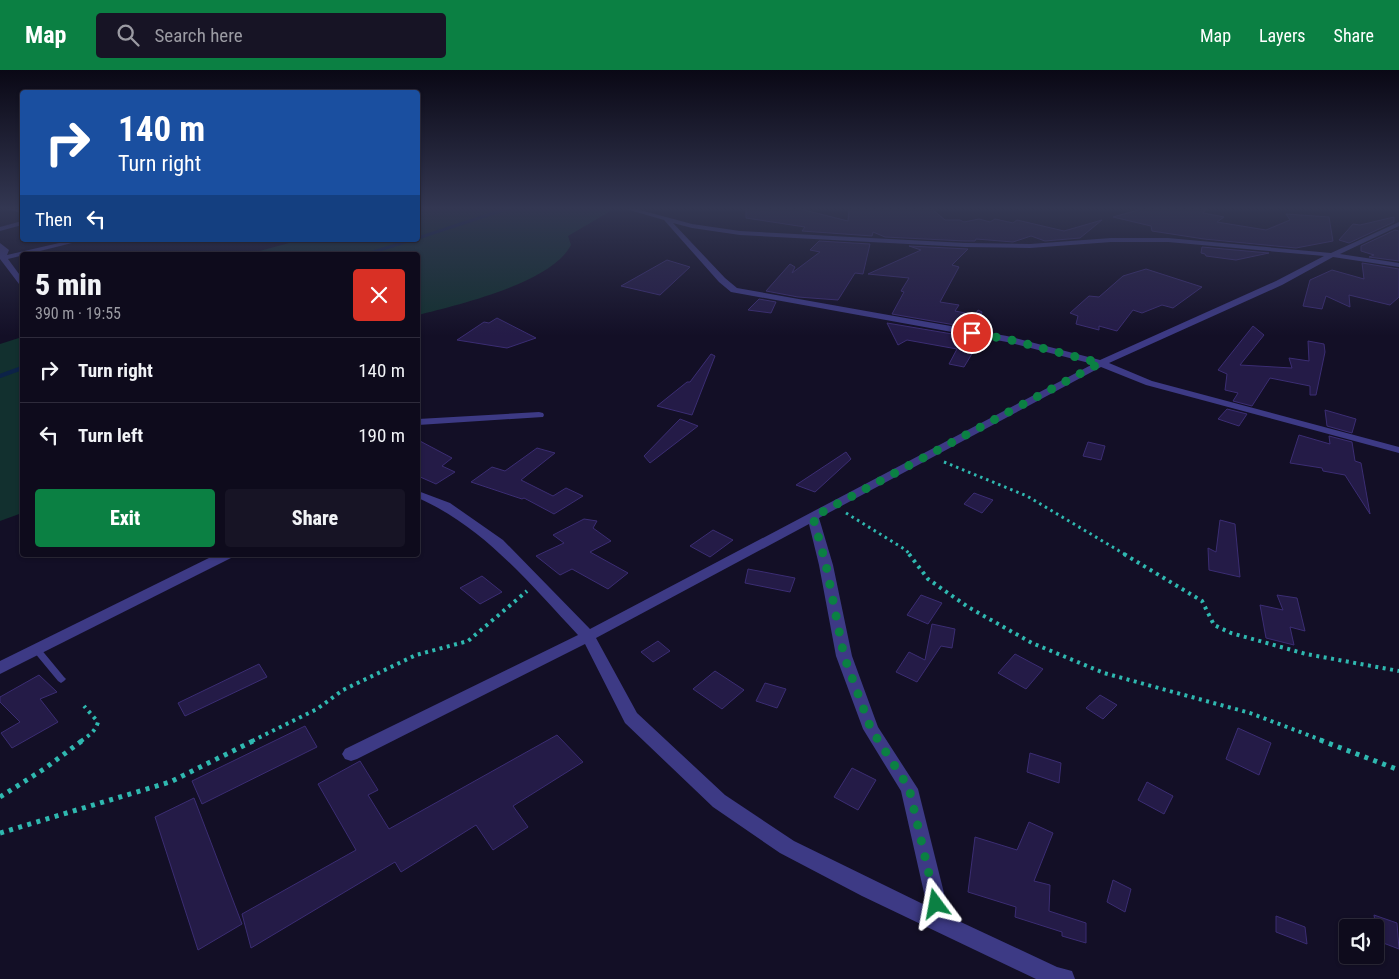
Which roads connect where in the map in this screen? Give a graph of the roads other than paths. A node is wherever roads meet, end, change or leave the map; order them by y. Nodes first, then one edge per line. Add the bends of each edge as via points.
1 (5, 251) edge
2 (696, 251) edge
3 (1293, 251) edge
4 (1340, 251) edge
5 (20, 254) edge
6 (1332, 255) junction
7 (3, 258) junction
8 (1399, 265) edge
9 (20, 279) edge
10 (1100, 363) junction
11 (539, 415) dead end
12 (420, 422) edge
13 (1399, 450) edge
14 (420, 495) edge
15 (813, 517) junction
16 (222, 557) edge
17 (588, 636) junction
18 (37, 650) junction
19 (0, 668) edge
20 (61, 679) dead end
21 (351, 754) dead end
22 (940, 923) junction
23 (1064, 979) edge

1 - 7 street
2 - 10 street via 722,280 740,292 1007,339
3 - 6 street
4 - 6 street
5 - 7 street
6 - 8 street
6 - 10 street via 1279,283
7 - 9 street
10 - 13 street via 1148,383
10 - 15 street
11 - 12 street
14 - 17 street via 446,506 498,543
15 - 17 street
15 - 22 street via 844,656 871,729 909,788
16 - 18 street
17 - 21 street
17 - 22 street via 631,718 719,802 787,847
18 - 19 street
18 - 20 lane
22 - 23 street

